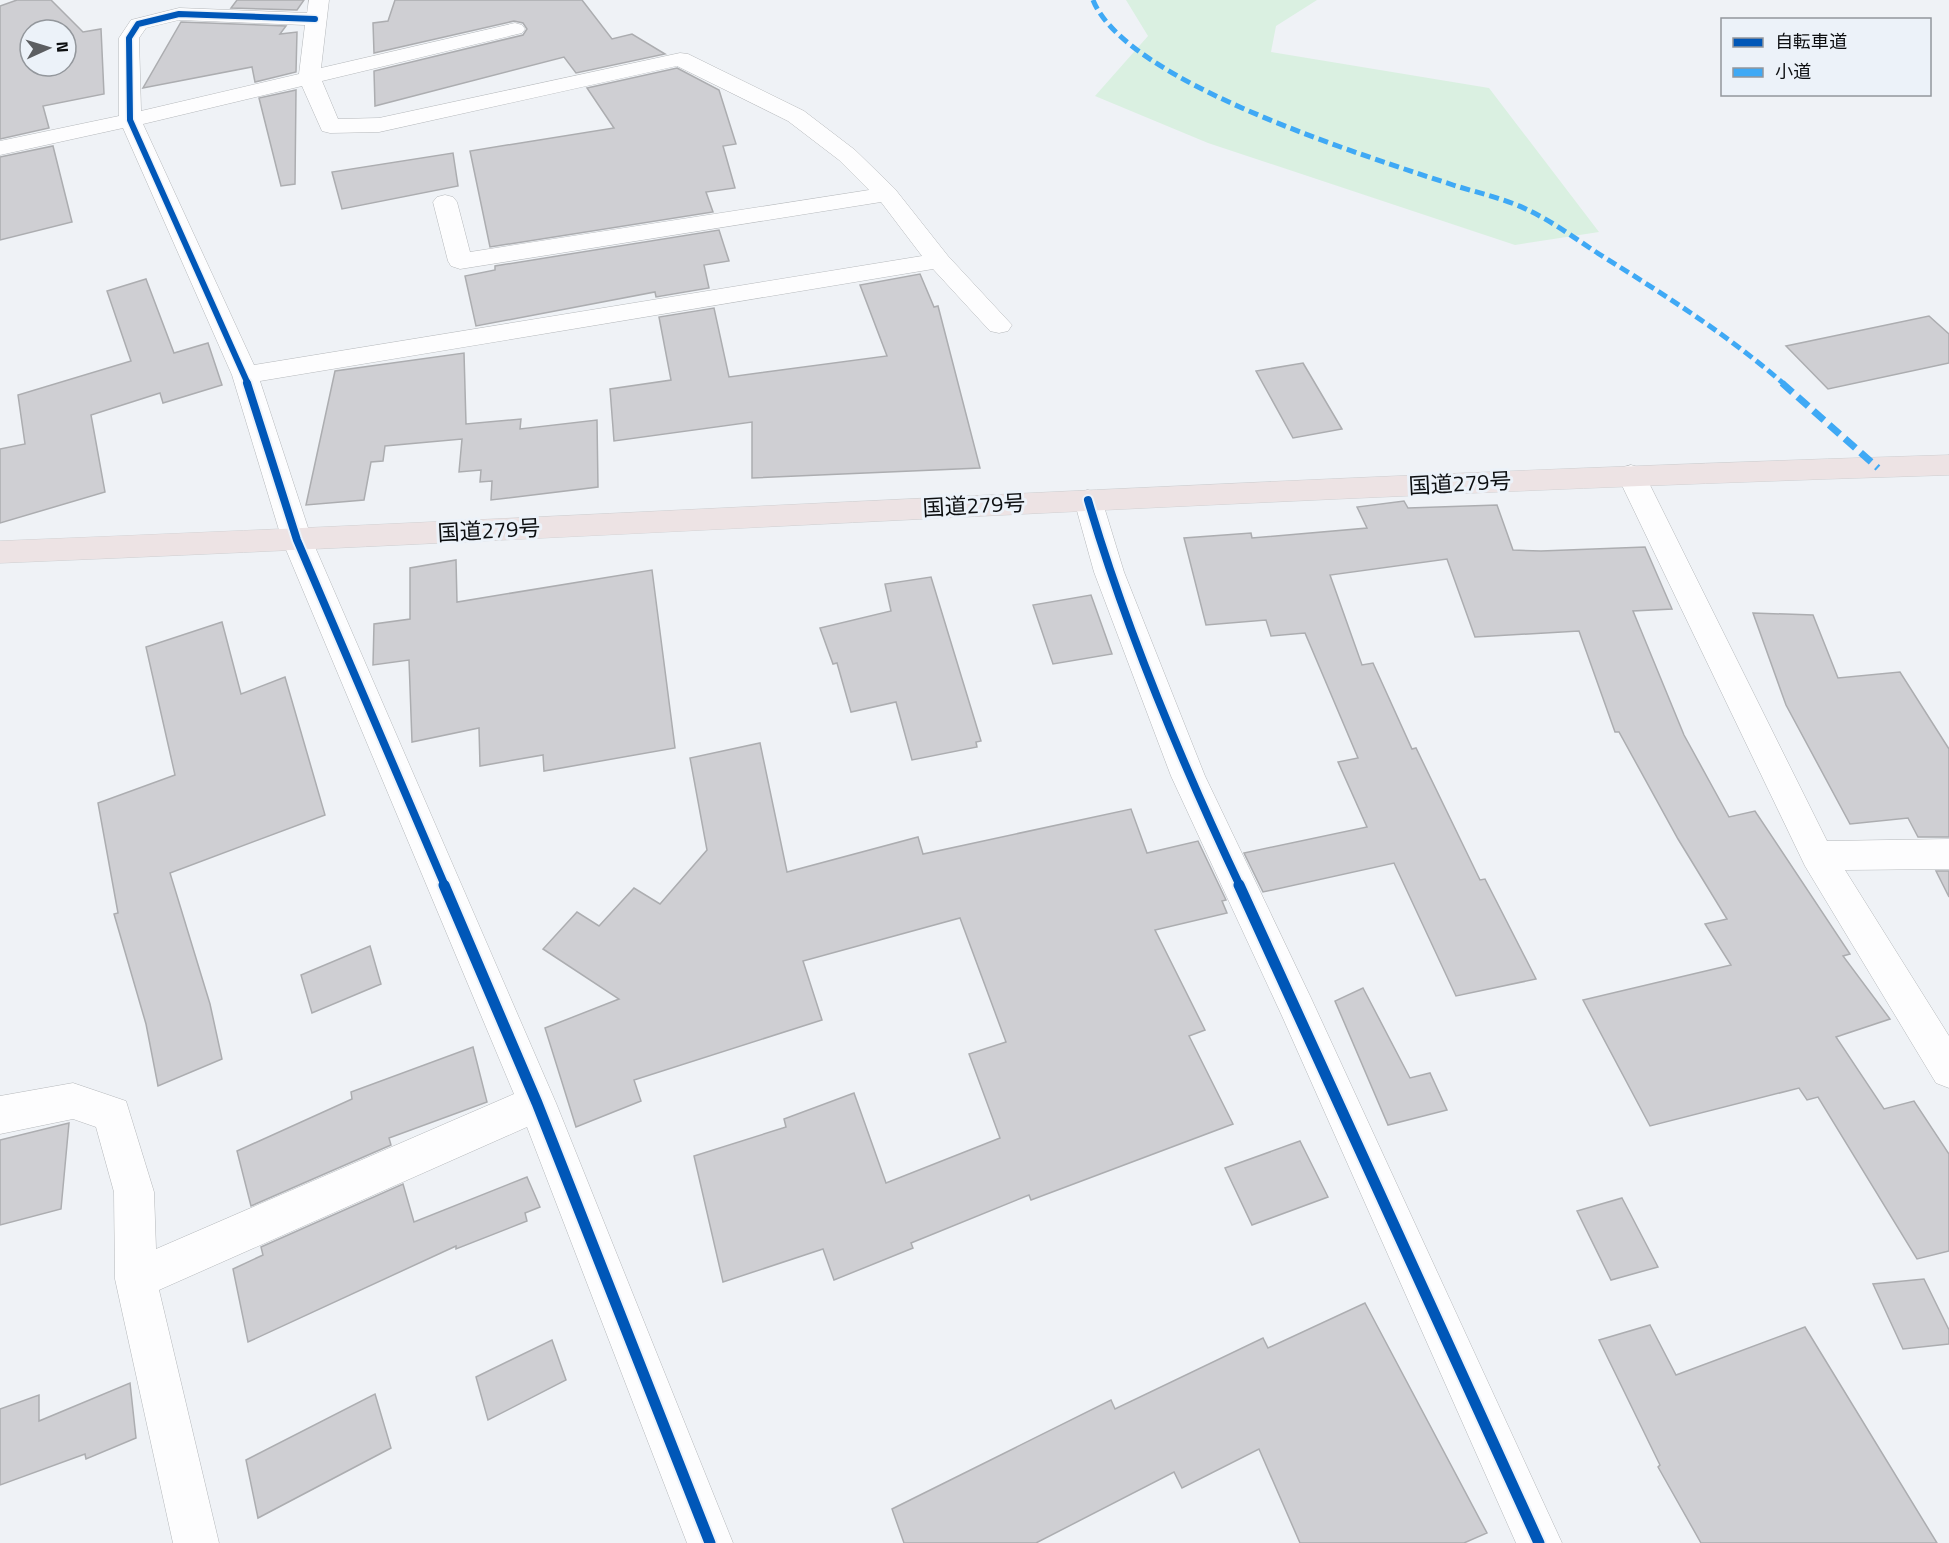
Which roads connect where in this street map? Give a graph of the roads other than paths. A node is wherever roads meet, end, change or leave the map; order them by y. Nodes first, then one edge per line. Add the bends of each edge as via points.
1 (317, 9) edge
2 (515, 29) dead end
3 (309, 77) junction
4 (130, 120) junction
5 (0, 148) edge
6 (887, 194) junction
7 (445, 202) dead end
8 (939, 261) junction
9 (999, 325) dead end
10 (245, 375) junction
11 (1949, 465) edge
12 (1631, 475) junction
13 (1088, 500) junction
14 (297, 540) junction
15 (0, 552) edge
16 (1949, 854) edge
17 (1818, 856) junction
18 (1949, 1070) edge
19 (537, 1103) junction
20 (0, 1115) edge
21 (136, 1279) junction
22 (196, 1543) edge
23 (710, 1543) edge
24 (1539, 1543) edge

1 - 3 street
1 - 4 street via 179,14 138,24 129,38
2 - 3 street
3 - 4 street
3 - 6 street via 330,126 379,125 680,59 796,116 847,155
4 - 5 street
4 - 10 street
6 - 7 street via 459,261
6 - 8 street
8 - 9 street
8 - 10 street
10 - 14 street
11 - 12 highway, 国道279号
12 - 13 highway, 国道279号
12 - 17 street
13 - 14 highway, 国道279号
13 - 24 street via 1109,572 1188,776
14 - 15 highway, 国道279号
14 - 19 street
16 - 17 street
17 - 18 street
19 - 21 street
19 - 23 street
20 - 21 street via 74,1101 112,1114 134,1192
21 - 22 street

